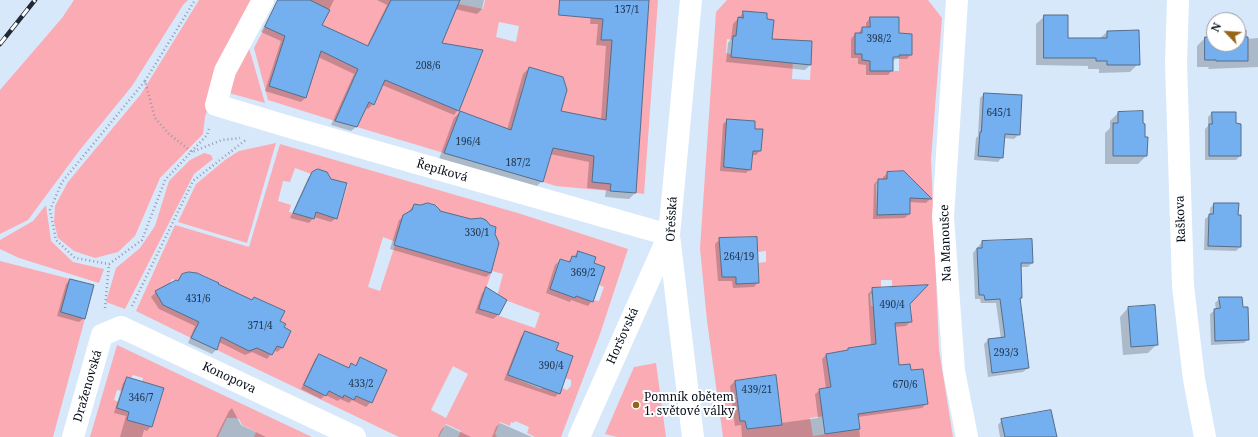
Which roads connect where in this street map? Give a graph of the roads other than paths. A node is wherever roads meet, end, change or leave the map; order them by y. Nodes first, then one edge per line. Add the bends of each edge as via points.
1 (263, 0) edge
2 (691, 0) edge
3 (957, 0) edge
4 (1178, 0) edge
5 (669, 235) junction
6 (112, 331) joint
7 (73, 437) edge
8 (355, 437) edge
9 (579, 437) edge
10 (693, 437) edge
11 (966, 437) edge
12 (1205, 437) edge

1 - 5 street, Řepíková via 225,71 216,105
2 - 5 street, Ořešská
3 - 11 street, Na Manoušce via 943,217 954,370
4 - 12 street, Raškova via 1176,62 1183,286 1194,378
5 - 9 street, Horšovská
5 - 10 street, Ořešská
6 - 7 street, Draženovská
6 - 8 street, Konopova

